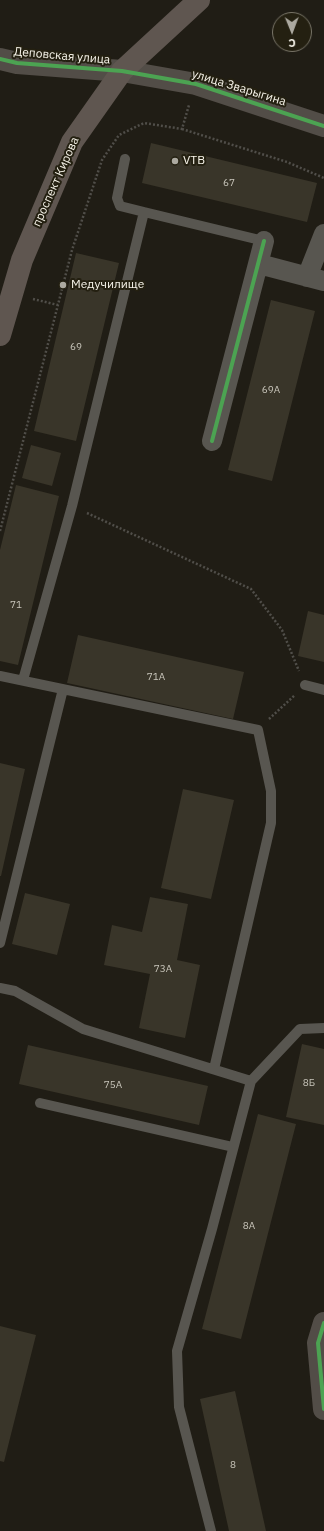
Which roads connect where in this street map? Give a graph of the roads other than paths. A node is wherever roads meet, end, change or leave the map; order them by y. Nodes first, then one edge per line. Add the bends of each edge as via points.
1 (200, 0) edge
2 (0, 59) edge
3 (122, 71) junction
4 (324, 126) edge
5 (125, 159) dead end
6 (144, 212) junction
7 (324, 234) edge
8 (264, 241) joint
9 (259, 264) junction
10 (316, 279) edge
11 (0, 335) edge
12 (212, 441) dead end
13 (0, 676) edge
14 (23, 680) junction
15 (305, 685) road end
16 (64, 689) junction
17 (324, 690) edge
18 (0, 943) edge
19 (0, 988) edge
20 (324, 1028) edge
21 (214, 1069) junction
22 (251, 1081) junction
23 (40, 1103) dead end
24 (233, 1147) junction
25 (324, 1323) edge
26 (324, 1409) edge
27 (211, 1531) edge

1 - 3 main road, проспект Кирова
2 - 3 street, Деповская улица via 17,63
3 - 4 street, улица Зварыгина via 196,84
3 - 11 main road, проспект Кирова via 72,142 22,260
5 - 6 lane via 117,198 120,206
6 - 8 lane
6 - 14 lane via 72,506
7 - 10 street
8 - 9 street
9 - 10 street
9 - 12 street
13 - 14 lane
14 - 16 lane
15 - 17 lane
16 - 18 lane
16 - 21 lane via 258,730 271,791 271,823
19 - 21 lane via 15,991 83,1029
20 - 22 lane via 300,1029
21 - 22 lane
22 - 24 lane
23 - 24 lane
24 - 27 lane via 177,1351 179,1407
25 - 26 street via 318,1344

